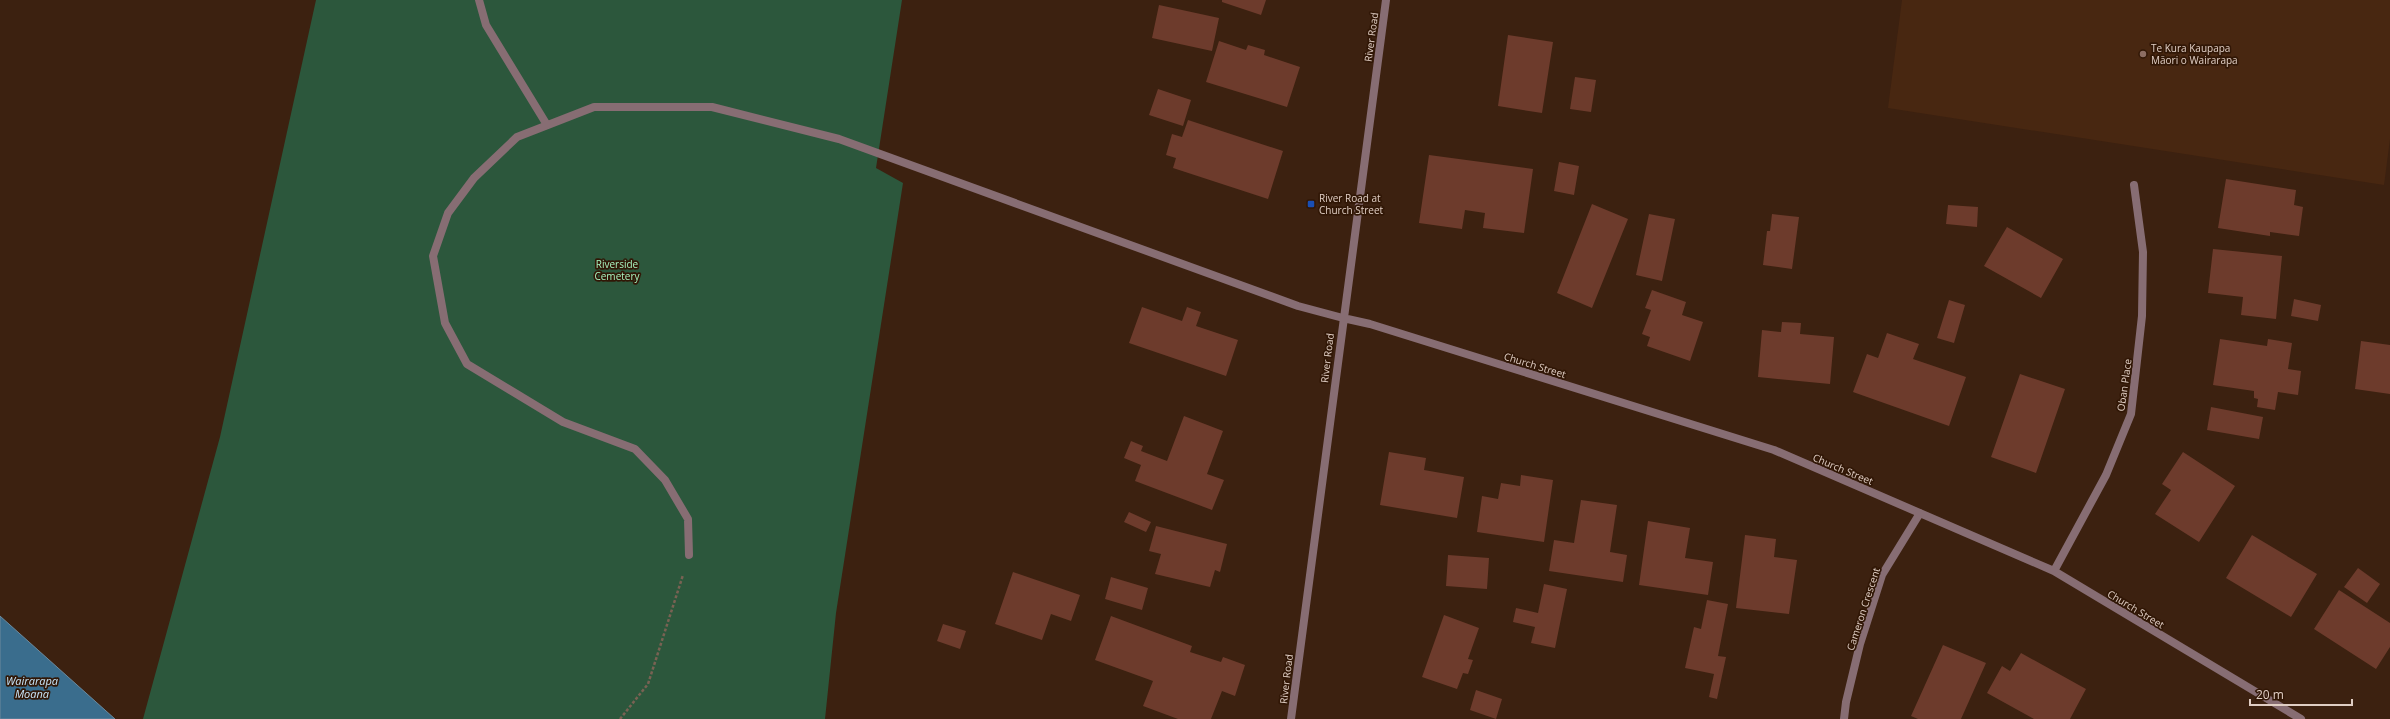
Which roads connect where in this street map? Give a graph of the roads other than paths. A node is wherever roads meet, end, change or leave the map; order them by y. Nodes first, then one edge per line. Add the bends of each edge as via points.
1 (479, 0) edge
2 (1386, 0) edge
3 (547, 125) junction
4 (2134, 185) dead end
5 (1343, 318) junction
6 (1920, 513) junction
7 (689, 555) road end
8 (2054, 571) junction
9 (1291, 719) edge
10 (1844, 719) edge
11 (2301, 719) edge

1 - 3 street via 486,25
2 - 5 street, River Road
3 - 5 street, Church Street via 594,107 712,107 838,139 1298,306
3 - 7 street, Church Street via 517,137 474,178 448,213 432,256 445,323 467,364 563,422 635,449 665,480 688,519
4 - 8 street, Oban Place via 2143,252 2142,309 2131,414 2106,474
5 - 6 street, Church Street via 1370,324 1774,450
5 - 9 street, River Road
6 - 8 street, Church Street
6 - 10 street, Cameron Crescent via 1882,574 1860,644
8 - 11 street, Church Street

